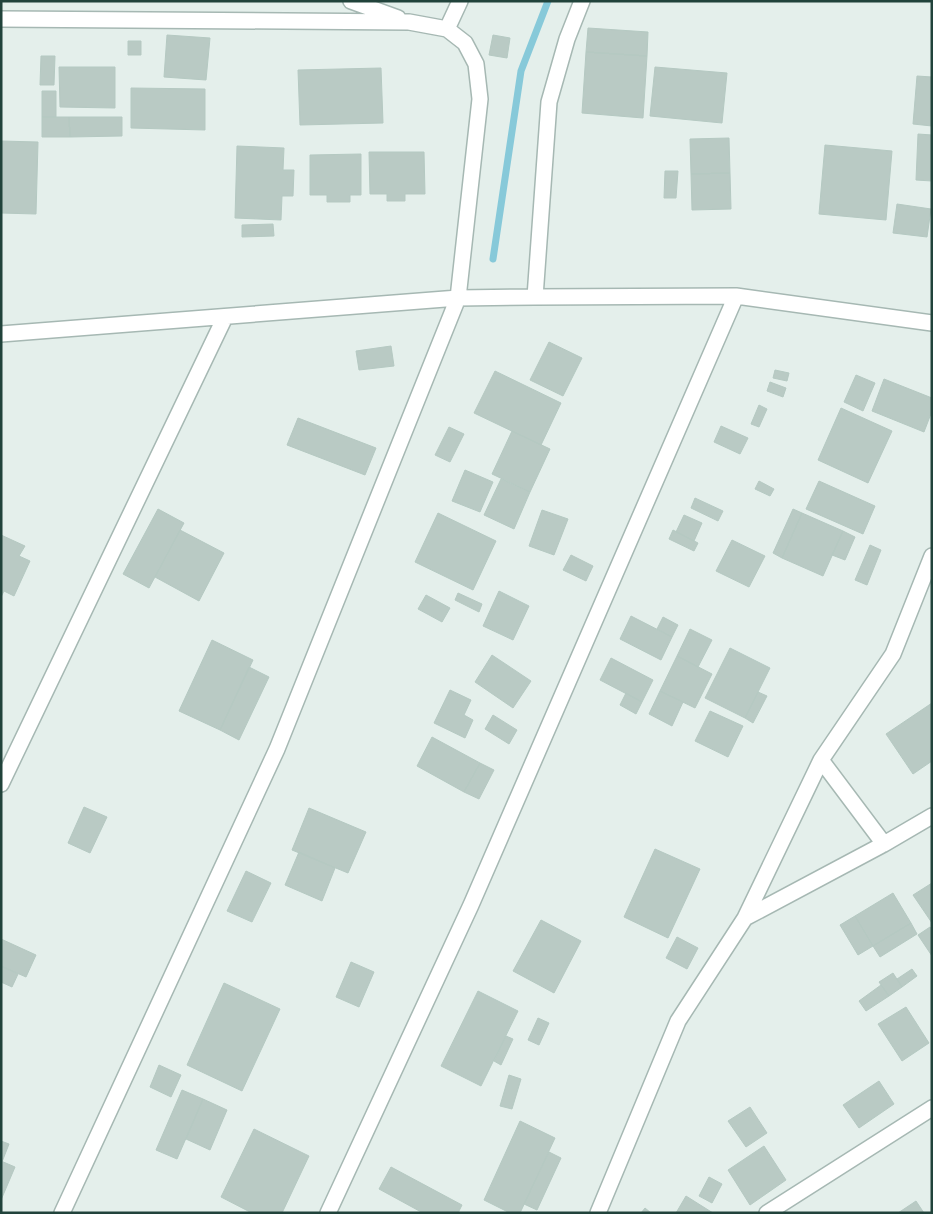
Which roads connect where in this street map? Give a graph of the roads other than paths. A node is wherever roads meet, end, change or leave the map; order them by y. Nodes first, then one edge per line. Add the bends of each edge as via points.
1 (351, 1) edge
2 (460, 1) edge
3 (582, 1) edge
4 (1, 19) edge
5 (409, 22) junction
6 (447, 29) junction
7 (736, 296) junction
8 (535, 297) junction
9 (458, 298) junction
10 (226, 317) junction
11 (932, 323) edge
12 (1, 334) edge
13 (932, 556) edge
14 (821, 760) junction
15 (1, 784) edge
16 (932, 816) edge
17 (884, 844) junction
18 (745, 918) junction
19 (932, 1108) edge
20 (62, 1213) edge
21 (328, 1213) edge
22 (598, 1213) edge
23 (767, 1213) edge

1 - 5 street
2 - 6 street
3 - 8 street via 566,39 549,102
4 - 5 street
5 - 6 street
6 - 9 street via 465,43 476,64 480,99
7 - 8 street
7 - 11 street
7 - 21 street via 471,905
8 - 9 street
9 - 10 street
9 - 20 street via 277,749
10 - 12 street
10 - 15 street
13 - 14 street via 893,654
14 - 17 street
14 - 18 street
16 - 17 street
17 - 18 street
18 - 22 street via 678,1021
19 - 23 street

